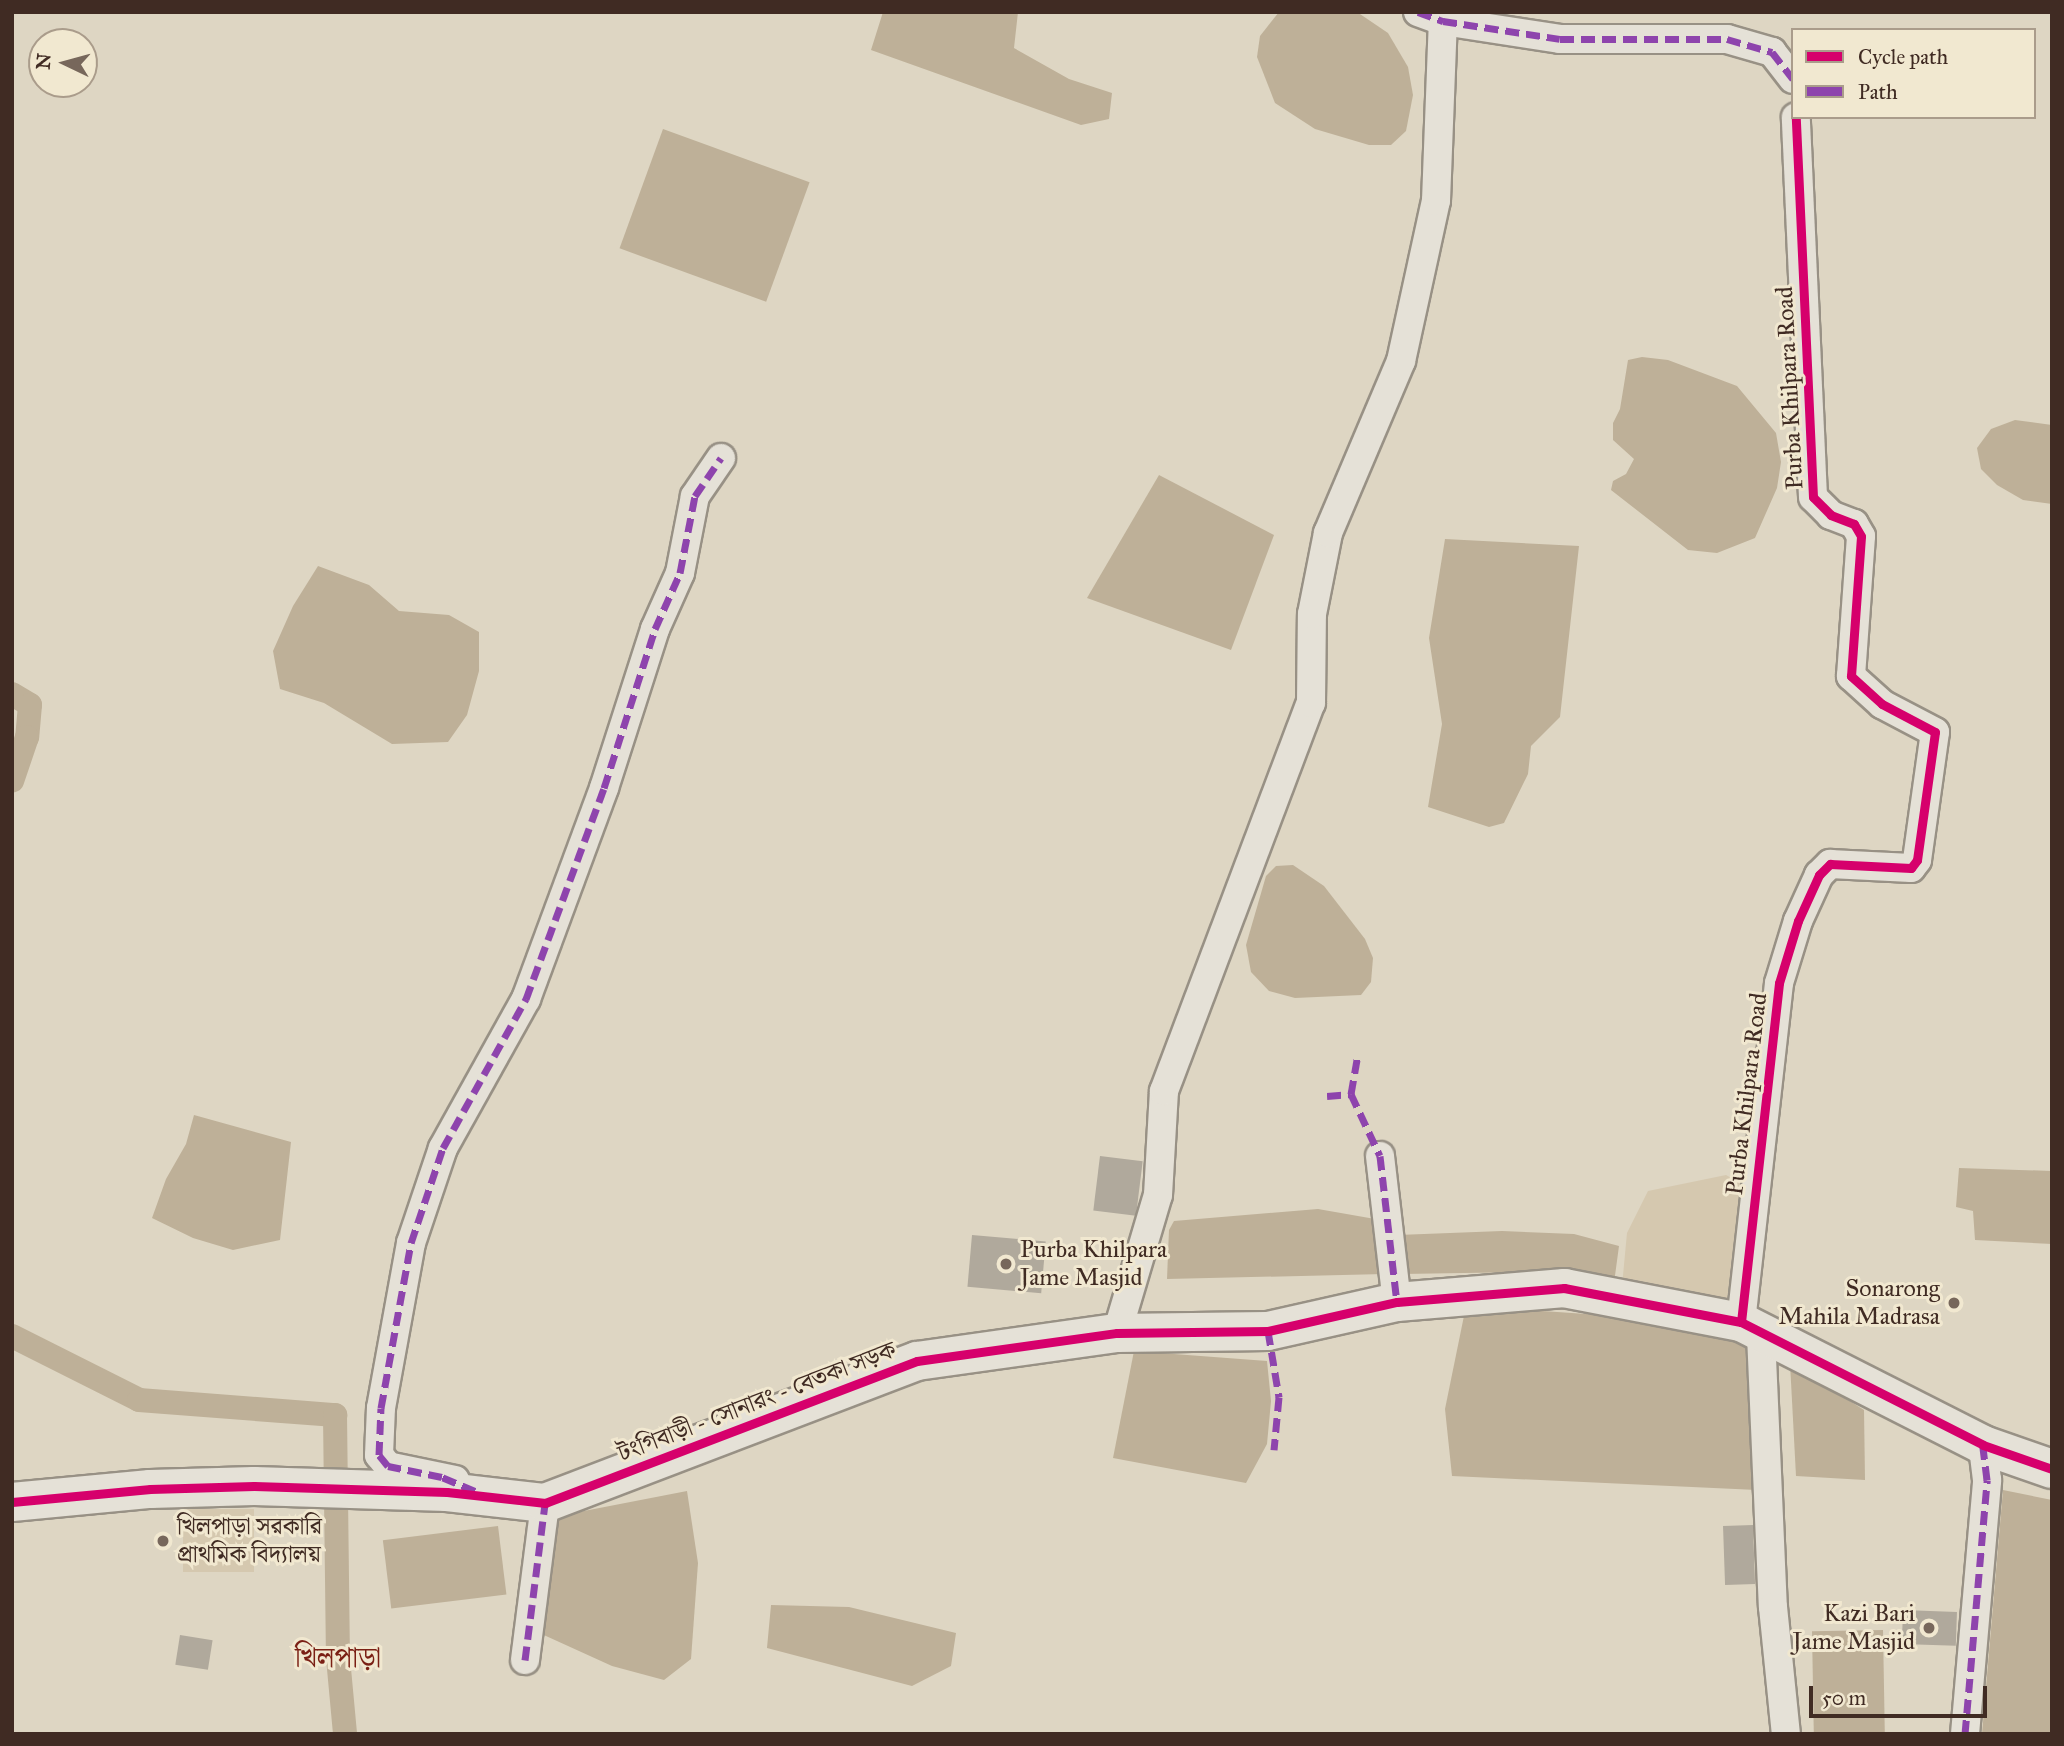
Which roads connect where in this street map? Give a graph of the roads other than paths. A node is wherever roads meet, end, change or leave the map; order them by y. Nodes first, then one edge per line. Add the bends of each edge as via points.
1 (1431, 17) edge
2 (1791, 76) edge
3 (1797, 119) edge
4 (721, 458) dead end
5 (1380, 1156) dead end
6 (1397, 1302) junction
7 (1751, 1329) junction
8 (1117, 1333) junction
9 (1983, 1444) junction
10 (2052, 1469) edge
11 (464, 1494) junction
12 (12, 1502) edge
13 (545, 1503) junction
14 (525, 1660) dead end
15 (1786, 1734) edge
16 (1965, 1734) edge

1 - 2 street via 1560,39 1727,39 1772,52
1 - 8 street via 1436,201 1401,361 1328,533 1312,614 1311,703 1164,1091 1158,1195
3 - 7 street, Purba Khilpara Road via 1813,497 1831,515 1854,524 1861,536 1851,676 1882,704 1935,732 1917,860 1911,868 1830,864 1819,875 1798,921 1779,983
4 - 11 street via 695,496 680,573 655,629 604,788 526,999 443,1147 411,1243 381,1408 379,1455 388,1466 459,1482
5 - 6 street
6 - 7 street, টংগিবাড়ী - সোনারং - বেতকা সড়ক via 1564,1288
6 - 8 street, টংগিবাড়ী - সোনারং - বেতকা সড়ক via 1268,1331
7 - 9 street, টংগিবাড়ী - সোনারং - বেতকা সড়ক
7 - 15 street
8 - 13 street, টংগিবাড়ী - সোনারং - বেতকা সড়ক via 917,1361
9 - 10 street, টংগিবাড়ী - সোনারং - বেতকা সড়ক
9 - 16 street via 1987,1480
11 - 12 street, টংগিবাড়ী - সোনারং - বেতকা সড়ক via 316,1487 150,1489
11 - 13 street, টংগিবাড়ী - সোনারং - বেতকা সড়ক
13 - 14 street

